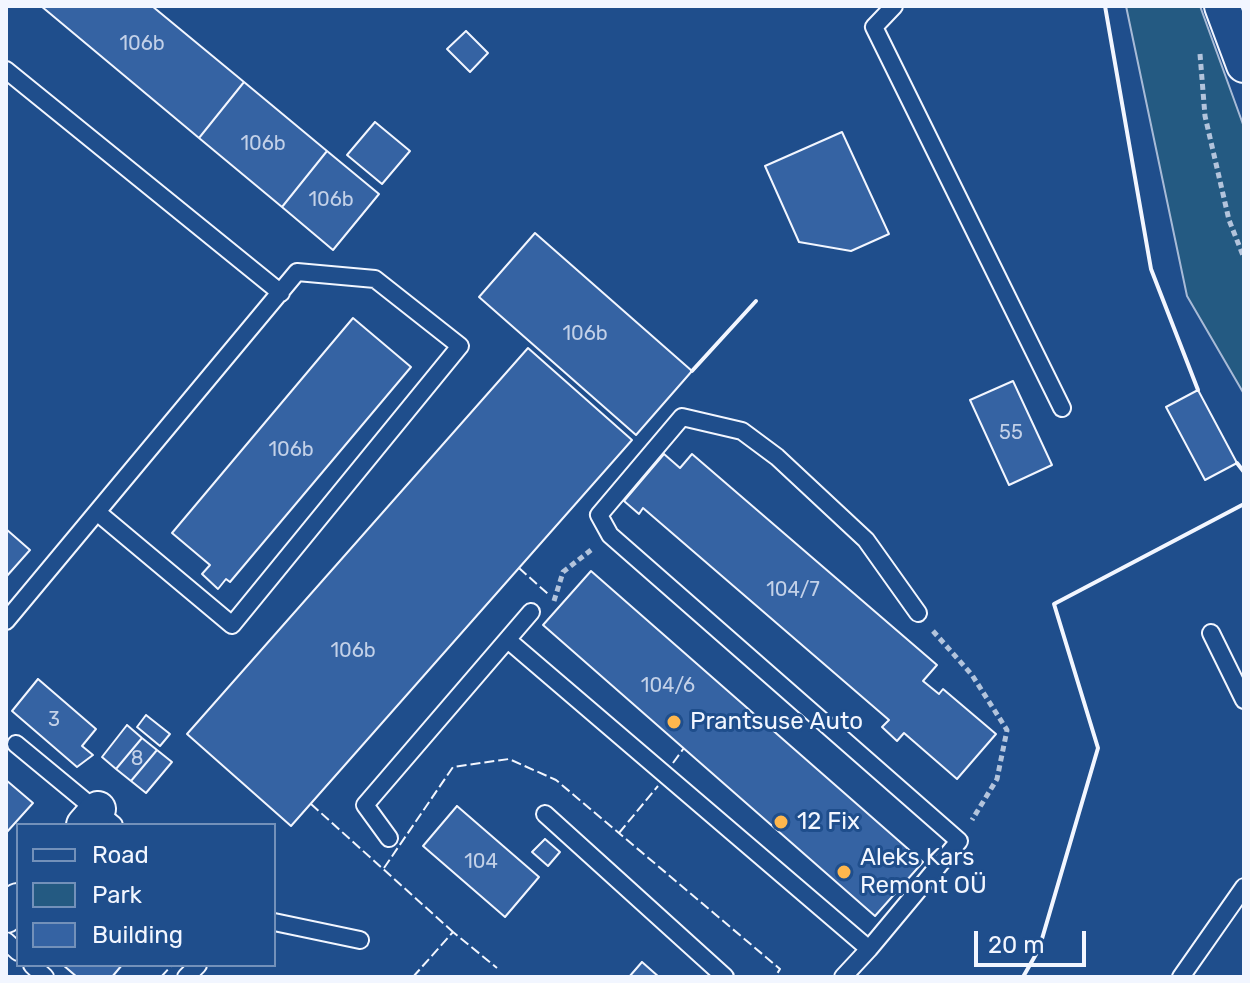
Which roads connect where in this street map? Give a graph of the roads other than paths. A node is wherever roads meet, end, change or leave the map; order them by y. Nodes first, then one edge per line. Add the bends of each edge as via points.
1 (894, 6) edge
2 (1222, 6) edge
3 (1244, 65) edge
4 (6, 70) edge
5 (281, 293) junction
6 (1062, 408) dead end
7 (97, 512) junction
8 (531, 612) road end
9 (918, 613) road end
10 (6, 621) edge
11 (1211, 633) dead end
12 (509, 641) junction
13 (1244, 700) edge
14 (16, 744) dead end
15 (545, 814) dead end
16 (99, 820) edge
17 (389, 838) dead end
18 (1244, 887) edge
19 (276, 922) edge
20 (360, 940) dead end
21 (869, 949) junction
22 (725, 977) edge
23 (843, 977) edge
24 (1181, 977) edge

1 - 6 lane via 874,27
2 - 3 street
4 - 5 lane
5 - 7 lane
5 - 7 lane via 297,272 375,279 460,346 232,625
7 - 10 lane
8 - 12 lane
9 - 21 lane via 866,540 742,431 682,417 599,515 610,535 959,841
11 - 13 lane
12 - 17 lane via 365,805
12 - 21 lane
14 - 16 lane
15 - 22 lane
18 - 24 lane
19 - 20 lane
21 - 23 lane

